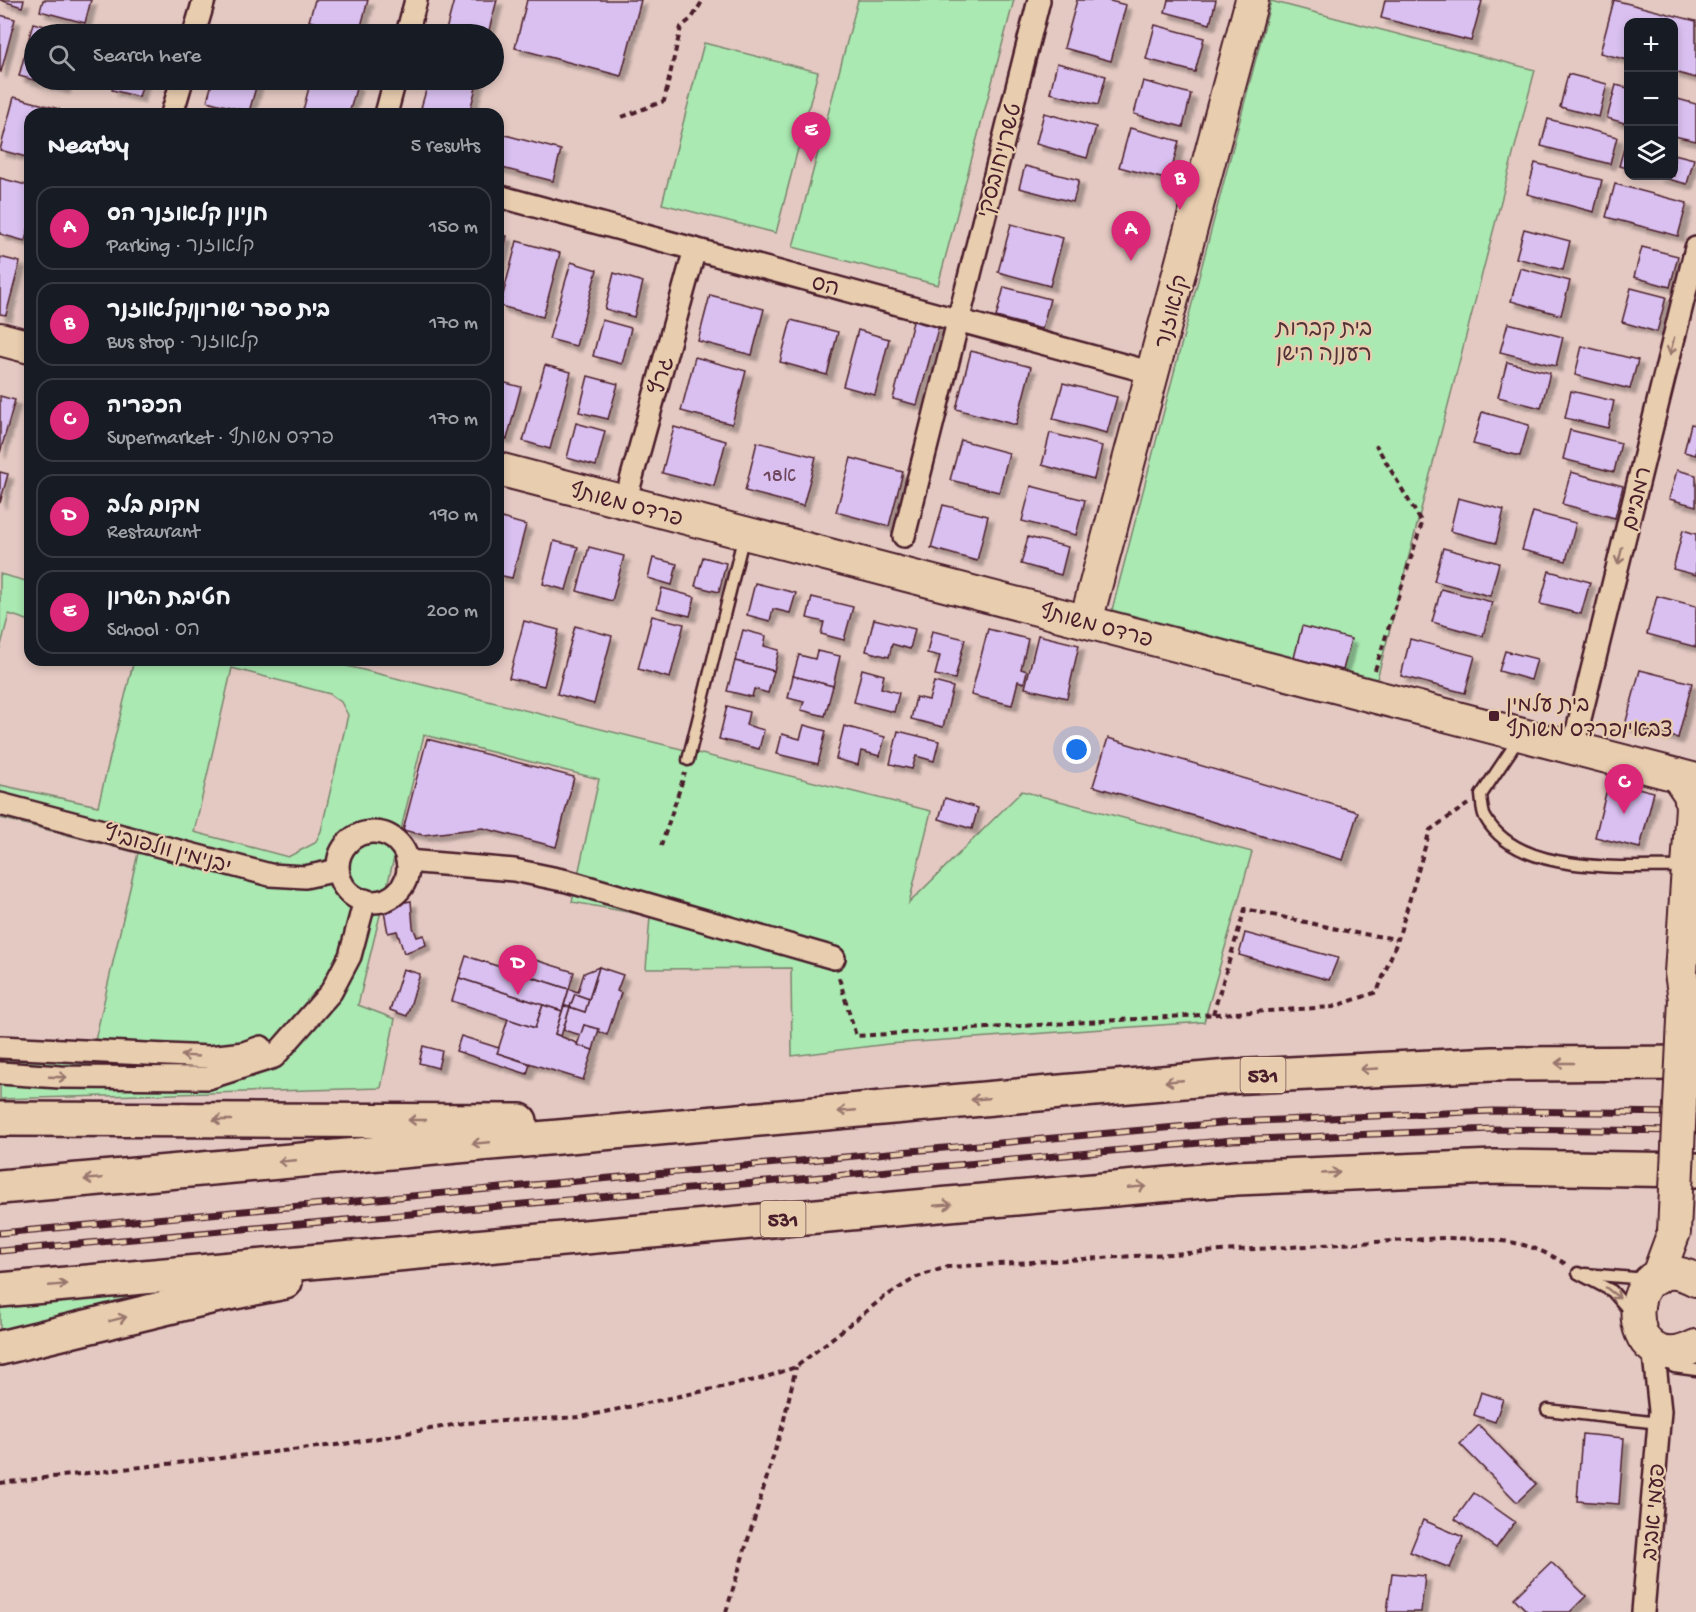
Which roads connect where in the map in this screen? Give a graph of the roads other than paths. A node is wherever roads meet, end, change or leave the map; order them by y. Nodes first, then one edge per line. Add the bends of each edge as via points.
1 (204, 0) edge
2 (416, 0) edge
3 (1039, 0) edge
4 (1252, 0) edge
5 (197, 24) edge
6 (410, 24) edge
7 (179, 90) edge
8 (392, 90) edge
9 (174, 108) edge
10 (388, 108) edge
11 (504, 198) edge
12 (1696, 248) edge
13 (695, 249) junction
14 (956, 320) junction
15 (0, 339) edge
16 (24, 345) edge
17 (1153, 373) junction
18 (504, 471) edge
19 (625, 502) junction
20 (744, 535) junction
21 (904, 536) dead end
22 (1086, 621) junction
23 (1522, 735) junction
24 (1573, 747) junction
25 (688, 760) road end
26 (1687, 778) edge
27 (0, 804) edge
28 (407, 861) junction
29 (1688, 867) junction
30 (338, 870) junction
31 (365, 900) junction
32 (1696, 939) edge
33 (834, 958) road end
34 (1685, 999) junction
35 (303, 1024) junction
36 (0, 1047) edge
37 (1622, 1063) junction
38 (1696, 1063) edge
39 (1696, 1067) edge
40 (0, 1073) edge
41 (0, 1119) edge
42 (728, 1121) junction
43 (1568, 1167) junction
44 (1696, 1170) edge
45 (1696, 1178) edge
46 (0, 1187) edge
47 (893, 1209) junction
48 (1674, 1232) junction
49 (1655, 1279) junction
50 (1696, 1280) edge
51 (0, 1290) edge
52 (0, 1348) edge
53 (1674, 1351) edge
54 (1547, 1410) dead end
55 (1660, 1417) junction
56 (1643, 1612) edge

1 - 5 street
2 - 6 street
3 - 14 street, טשרניחובסקי
4 - 17 street, קלאוזנר
7 - 9 street
8 - 10 street
11 - 13 street, הס
12 -> 24 street, רמב"ם
13 - 14 street, הס
13 - 19 street, גרץ
14 - 17 street, הס
14 - 21 street, טשרניחובסקי
15 - 16 street
17 - 22 street, קלאוזנר
18 - 19 street, פרדס משותף
19 - 20 street, פרדס משותף
20 - 22 street, פרדס משותף
20 - 25 lane
22 - 23 street, פרדס משותף
23 - 24 street, פרדס משותף
23 - 29 lane via 1481,795 1484,815 1495,831 1521,849 1553,861 1614,867
24 - 26 street, פרדס משותף
26 - 29 street via 1692,807
27 - 30 street, בנימין וולפוביץ' via 270,875 305,877
28 - 30 street via 394,839 372,832 361,834 344,847
28 - 31 street via 404,884 396,893 385,900
28 - 33 street via 514,870 567,881
29 - 34 street via 1681,973
30 - 31 street via 351,895
31 - 35 street via 350,956 331,992
32 - 34 street
34 - 48 street, bridge
35 -> 36 street via 281,1041 244,1053 209,1057
40 -> 35 street via 208,1078 274,1057
37 - 38 highway
37 - 39 highway, 531
37 -> 42 highway, 531 via 1493,1064 1229,1077
42 -> 41 highway
42 -> 46 highway, 531
43 - 44 highway, 531
43 - 45 highway
47 -> 43 highway, 531 via 1236,1179 1427,1169
51 -> 47 highway, 531
52 -> 47 highway via 214,1296 294,1281
48 - 49 street
48 - 50 street via 1685,1268
49 - 50 street via 1676,1274
49 - 53 street via 1640,1295 1635,1314
49 -> 53 lane via 1578,1273 1612,1291
53 - 55 street, פעמי אביב
53 - 55 street, פעמי אביב
54 - 55 lane
55 - 56 street, פעמי אביב

